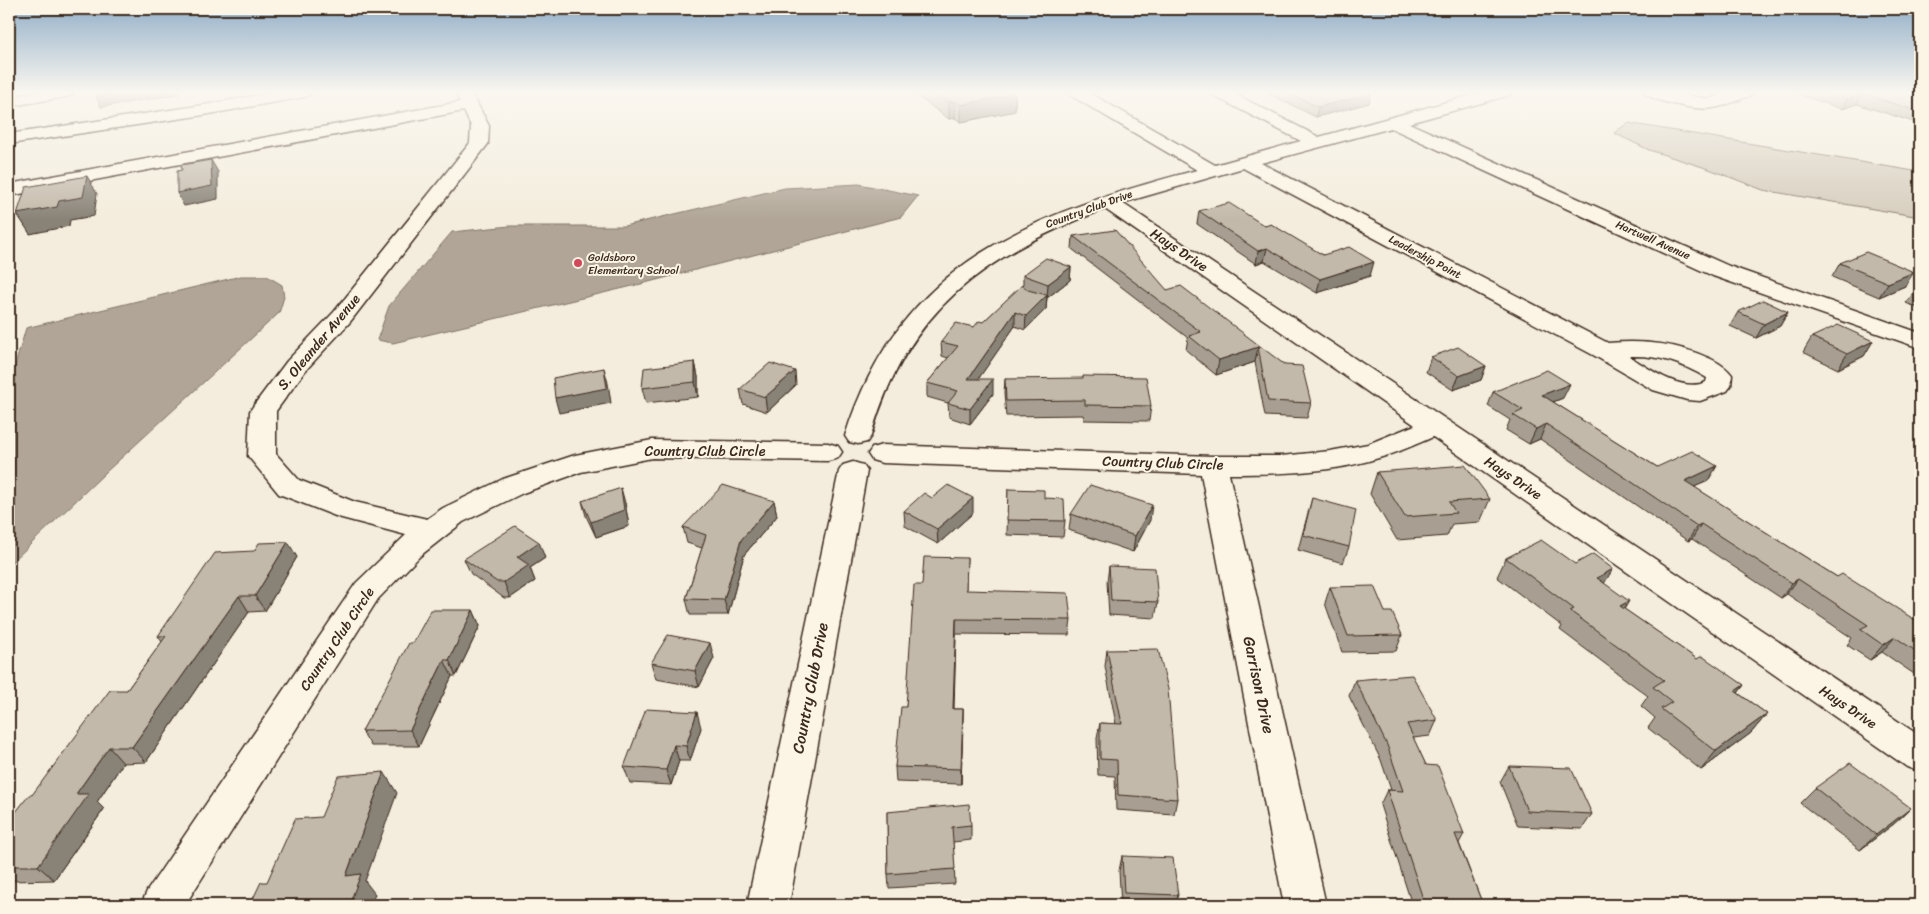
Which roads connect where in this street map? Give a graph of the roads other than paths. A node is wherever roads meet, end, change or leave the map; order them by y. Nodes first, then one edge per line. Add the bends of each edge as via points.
1 (38, 135) edge
2 (287, 135) edge
3 (480, 135) edge
4 (1149, 135) edge
5 (1302, 135) edge
6 (1344, 135) edge
7 (1421, 135) edge
8 (9, 139) edge
9 (1316, 142) junction
10 (1245, 162) junction
11 (1212, 172) junction
12 (9, 190) edge
13 (1106, 201) junction
14 (1920, 341) edge
15 (1604, 351) dead end
16 (1437, 426) junction
17 (858, 436) junction
18 (882, 454) junction
19 (840, 461) junction
20 (1213, 465) junction
21 (432, 531) junction
22 (1920, 756) edge
23 (162, 905) edge
24 (768, 905) edge
25 (1305, 905) edge

1 - 8 street
2 - 12 street
3 - 21 street, S. Oleander Avenue via 479,144 342,317 296,366 263,411 262,456 289,487 348,510
4 - 11 street
5 - 9 street
6 - 9 street, Country Club Drive
7 - 14 street, Hartwell Avenue via 1721,271
9 - 10 street, Country Club Drive
10 - 11 street, Country Club Drive
10 - 15 street, Leadership Point
11 - 13 street, Country Club Drive
13 - 16 street, Hays Drive
13 - 17 street, Country Club Drive via 1037,228 991,254 960,277 932,304 897,347 871,395
16 - 20 street, Country Club Circle via 1374,452 1330,460 1281,465
16 - 22 street, Hays Drive
17 - 18 street via 878,443
17 - 19 street via 838,440 832,445
18 - 19 street via 868,468
18 - 20 street, Country Club Circle
19 - 21 street, Country Club Circle via 652,449 575,464 513,486 454,515
19 - 24 street, Country Club Drive
20 - 25 street, Garrison Drive
21 - 23 street, Country Club Circle via 409,548 368,591

